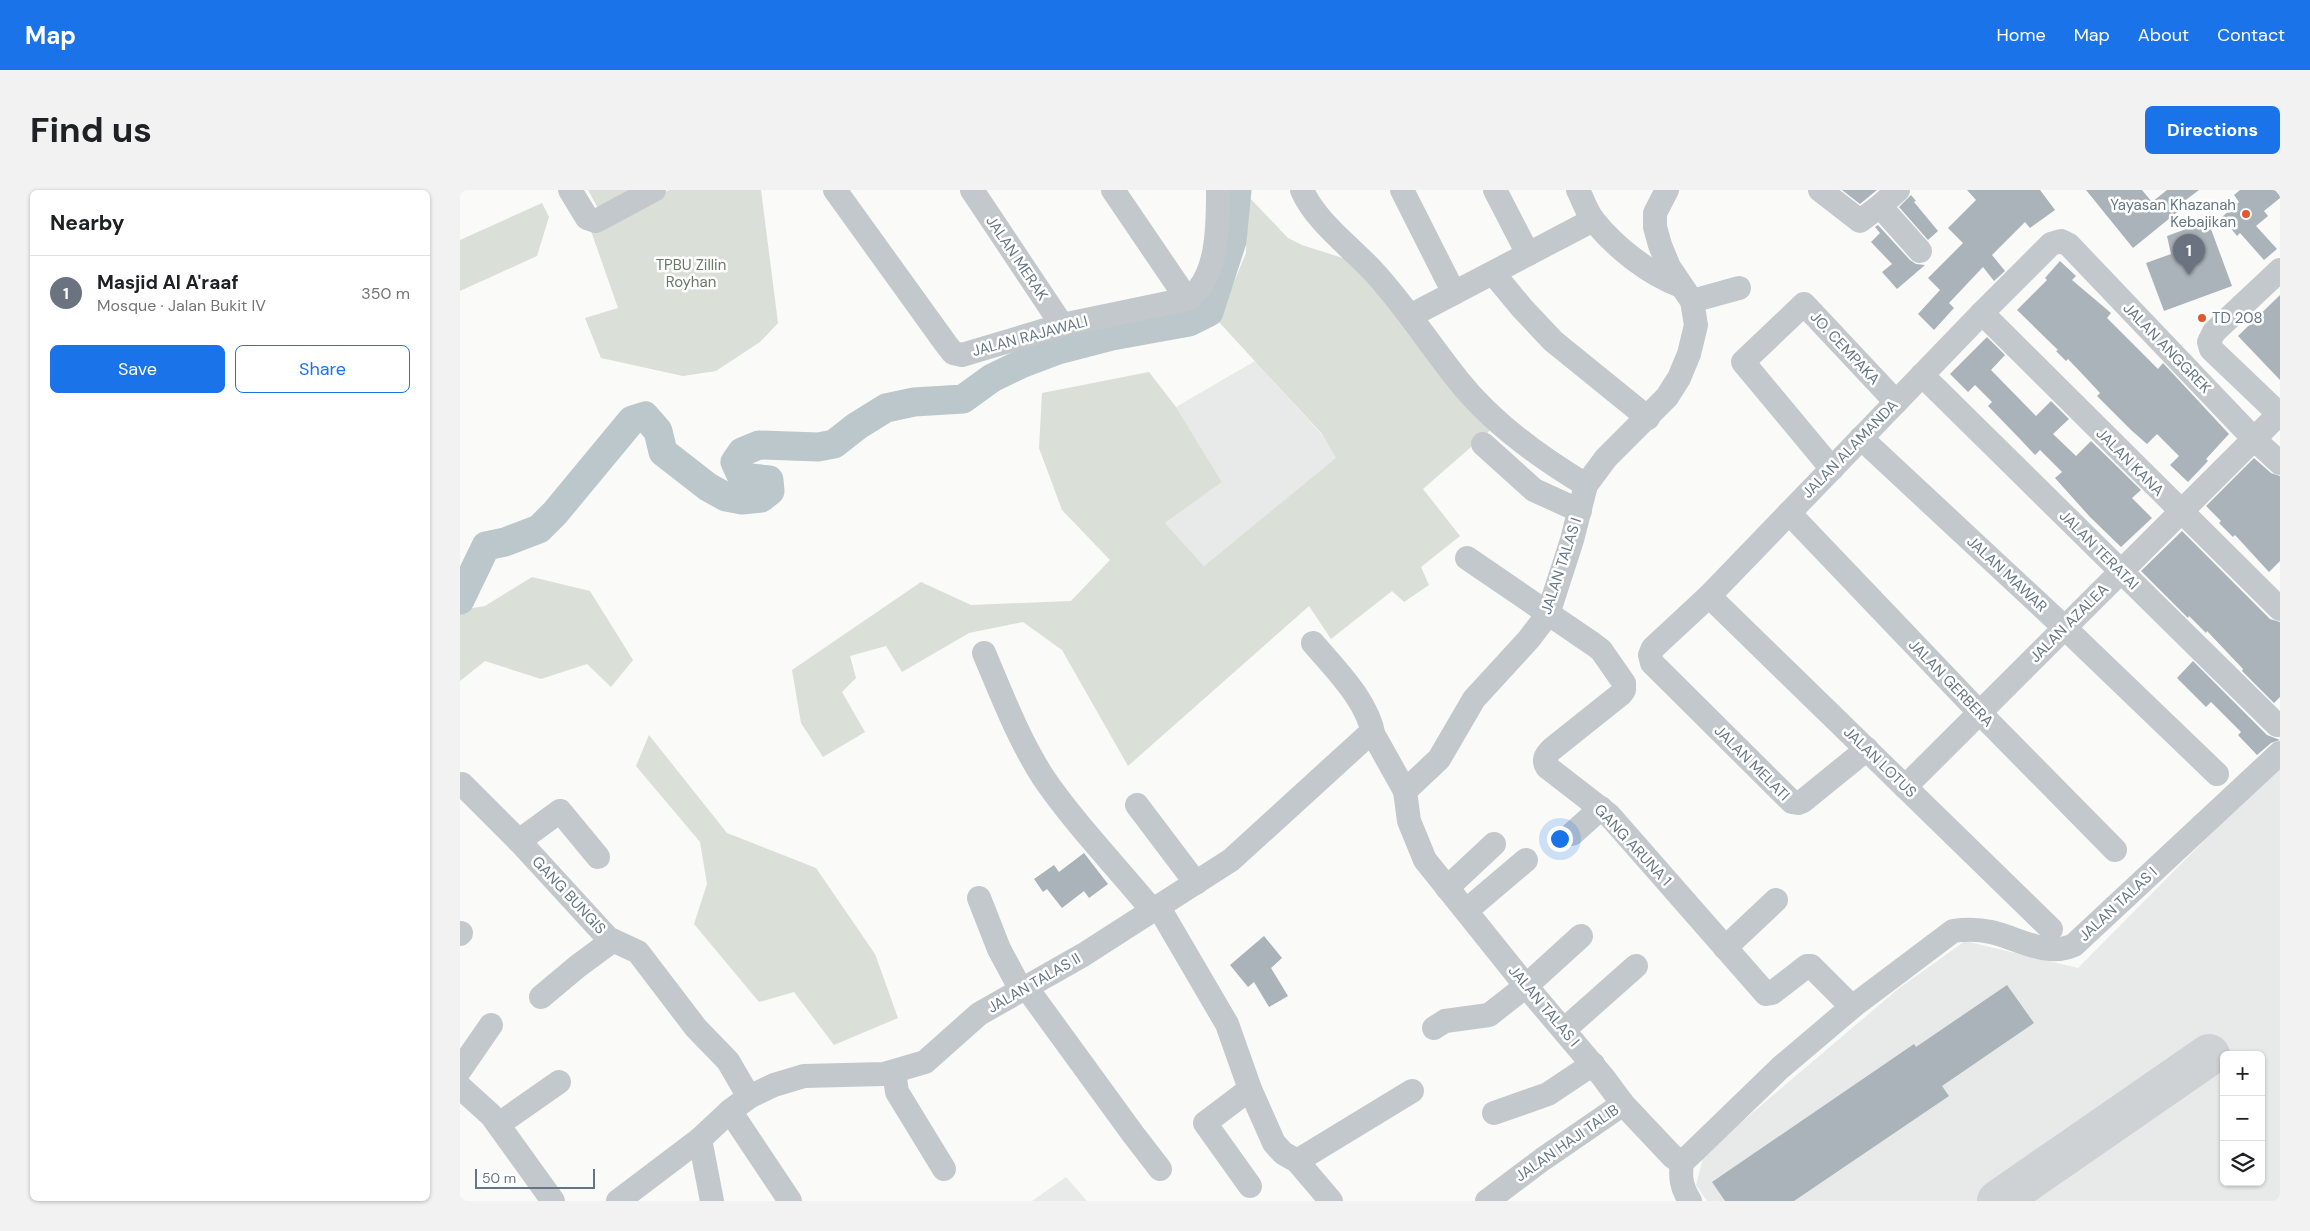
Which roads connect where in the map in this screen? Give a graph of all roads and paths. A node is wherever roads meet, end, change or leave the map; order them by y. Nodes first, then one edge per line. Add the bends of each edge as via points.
1 (570, 190) edge
2 (654, 190) edge
3 (835, 190) edge
4 (972, 190) edge
5 (1113, 190) edge
6 (1218, 190) edge
7 (1302, 190) edge
8 (1402, 190) edge
9 (1495, 190) edge
10 (1578, 190) edge
11 (1667, 190) edge
12 (1820, 190) edge
13 (1898, 190) edge
14 (1880, 206) junction
15 (1593, 220) junction
16 (2052, 244) joint
17 (1920, 251) dead end
18 (1528, 254) junction
19 (2280, 270) edge
20 (1493, 273) junction
21 (1739, 288) dead end
22 (1454, 293) junction
23 (1687, 294) junction
24 (1187, 299) junction
25 (1982, 313) junction
26 (1412, 315) junction
27 (1062, 325) junction
28 (1922, 375) junction
29 (1896, 402) junction
30 (2279, 414) edge
31 (1648, 418) junction
32 (1861, 438) junction
33 (2254, 439) junction
34 (1483, 444) dead end
35 (2280, 463) edge
36 (1832, 469) junction
37 (1586, 485) junction
38 (1580, 511) junction
39 (2180, 512) junction
40 (1789, 513) junction
41 (1467, 558) dead end
42 (2121, 572) junction
43 (1709, 596) junction
44 (2280, 609) edge
45 (1548, 614) junction
46 (2065, 628) junction
47 (1313, 643) dead end
48 (984, 653) dead end
49 (1650, 655) joint
50 (1980, 713) junction
51 (2277, 725) dead end
52 (1374, 737) junction
53 (1866, 749) junction
54 (2280, 753) edge
55 (2218, 774) dead end
56 (1905, 786) junction
57 (1405, 791) junction
58 (466, 798) edge
59 (1137, 805) dead end
60 (1601, 808) junction
61 (1572, 834) dead end
62 (519, 841) junction
63 (1494, 844) dead end
64 (2116, 850) dead end
65 (598, 856) dead end
66 (1526, 860) dead end
67 (1196, 883) junction
68 (1447, 888) junction
69 (979, 898) dead end
70 (1776, 900) dead end
71 (1155, 908) junction
72 (1467, 910) junction
73 (2052, 929) dead end
74 (1580, 936) dead end
75 (612, 941) junction
76 (1725, 948) junction
77 (1636, 966) dead end
78 (1526, 986) junction
79 (1024, 989) junction
80 (541, 997) dead end
81 (1852, 1007) junction
82 (491, 1025) dead end
83 (1434, 1028) dead end
84 (1565, 1030) junction
85 (1593, 1064) junction
86 (460, 1070) edge
87 (894, 1072) junction
88 (559, 1082) dead end
89 (460, 1087) edge
90 (1250, 1090) junction
91 (1412, 1092) dead end
92 (749, 1097) junction
93 (1623, 1104) junction
94 (730, 1111) junction
95 (1494, 1113) dead end
96 (498, 1124) junction
97 (700, 1139) junction
98 (1682, 1160) junction
99 (1297, 1161) junction
100 (944, 1169) dead end
101 (1160, 1169) dead end
102 (1250, 1186) dead end
103 (553, 1201) edge
104 (618, 1201) edge
105 (712, 1201) edge
106 (790, 1201) edge
107 (1331, 1201) edge
108 (1487, 1201) edge
109 (1690, 1201) edge

1 - 2 street via 587,218 593,221
3 - 27 street, JALAN RAJAWALI via 953,353 962,355
4 - 27 street, JALAN MERAK
5 - 24 street
6 - 24 street via 1218,240 1202,286
7 - 26 street via 1318,214
8 - 22 street
9 - 18 street
10 - 15 street
11 - 23 street, JALAN TALAS I via 1655,213 1655,227 1669,267
12 - 14 street via 1860,221
13 - 14 street
14 - 17 street
15 - 18 street
15 - 23 street via 1637,260
16 - 25 street, JALAN ALAMANDA
16 - 33 street, JALAN ANGGREK via 2061,241 2069,245
18 - 20 street
19 - 30 street via 2214,332 2209,342 2211,349
20 - 22 street
20 - 31 street via 1553,341
21 - 23 street
22 - 26 street
23 - 31 street, JALAN TALAS I via 1696,325 1689,354 1671,391
24 - 27 street, JALAN RAJAWALI
25 - 28 street, JALAN ALAMANDA
25 - 39 street, JALAN KANA
26 - 37 street via 1459,381 1496,420 1542,459
28 - 29 street, JALAN ALAMANDA
28 - 42 street, JALAN TERATAI
29 - 32 street, JALAN ALAMANDA
29 - 36 street, JO. CEMPAKA via 1804,304 1743,362
30 - 33 street, JALAN AZALEA
31 - 37 street, JALAN TALAS I via 1606,458
32 - 36 street, JALAN ALAMANDA
32 - 46 street, JALAN MAWAR
33 - 35 street, JALAN ANGGREK
33 - 39 street, JALAN AZALEA
34 - 38 street via 1534,490
36 - 40 street, JALAN ALAMANDA
37 - 38 street, JALAN TALAS I
38 - 45 street, JALAN TALAS I
39 - 42 street, JALAN AZALEA
39 - 44 street, JALAN KANA
40 - 43 street, JALAN ALAMANDA
40 - 50 street, JALAN GERBERA
41 - 45 street
42 - 46 street, JALAN AZALEA
42 - 51 street, JALAN TERATAI
43 - 49 street, JALAN ALAMANDA via 1653,648
43 - 53 street, JALAN LOTUS
45 - 57 street, JALAN TALAS I via 1474,699 1439,759
45 - 60 street, GANG ARUNA 1 via 1601,650 1624,683 1621,694 1545,757 1546,766
46 - 50 street, JALAN AZALEA
46 - 55 street, JALAN MAWAR
47 - 52 street via 1348,684 1372,726
48 - 71 street via 1012,720 1043,776
49 - 53 street, JALAN MELATI via 1652,663 1792,802 1798,804
50 - 56 street, JALAN AZALEA
50 - 64 street, JALAN GERBERA
52 - 57 street
52 - 67 street, JALAN TALAS II via 1367,736 1357,744 1243,849
53 - 56 street, JALAN LOTUS
54 - 81 street, JALAN TALAS I via 2074,946 2057,951 1992,932 1968,928 1952,931
56 - 73 street, JALAN LOTUS
57 - 68 street, JALAN TALAS I via 1409,821 1417,842 1425,860
58 - 62 street, GANG BUNGIS
59 - 67 street
60 - 61 street
60 - 76 street, GANG ARUNA 1
62 - 65 street via 560,811
62 - 75 street, GANG BUNGIS
63 - 68 street
66 - 72 street
67 - 71 street, JALAN TALAS II
68 - 72 street, JALAN TALAS I
69 - 79 street via 999,948
70 - 76 street
71 - 79 street, JALAN TALAS II
71 - 90 street via 1227,1024
72 - 78 street, JALAN TALAS I
74 - 78 street
75 - 80 street
75 - 92 street, GANG BUNGIS via 638,952 696,1028 728,1061
76 - 81 street, GANG ARUNA 1 via 1766,994 1811,966
77 - 84 street
78 - 83 street via 1489,1015 1445,1021
78 - 84 street, JALAN TALAS I
79 - 87 street, JALAN TALAS II via 979,1014 924,1062
79 - 101 street
81 - 98 street, JALAN TALAS I via 1780,1068
82 - 86 street
84 - 85 street, JALAN TALAS I
85 - 93 street, JALAN TALAS I
85 - 95 street via 1548,1094
87 - 92 street, JALAN TALAS II via 865,1076 804,1076
87 - 100 street via 897,1092
88 - 96 street
89 - 96 street
90 - 99 street via 1278,1148
90 - 102 street via 1205,1123
91 - 99 street
92 - 94 street, JALAN TALAS II
93 - 98 street, JALAN TALAS I via 1673,1157
93 - 108 street, JALAN HAJI TALIB
94 - 97 street, JALAN TALAS II
94 - 106 street
96 - 103 street
97 - 104 street, JALAN TALAS II
97 - 105 street
98 - 109 street via 1680,1178
99 - 107 street

